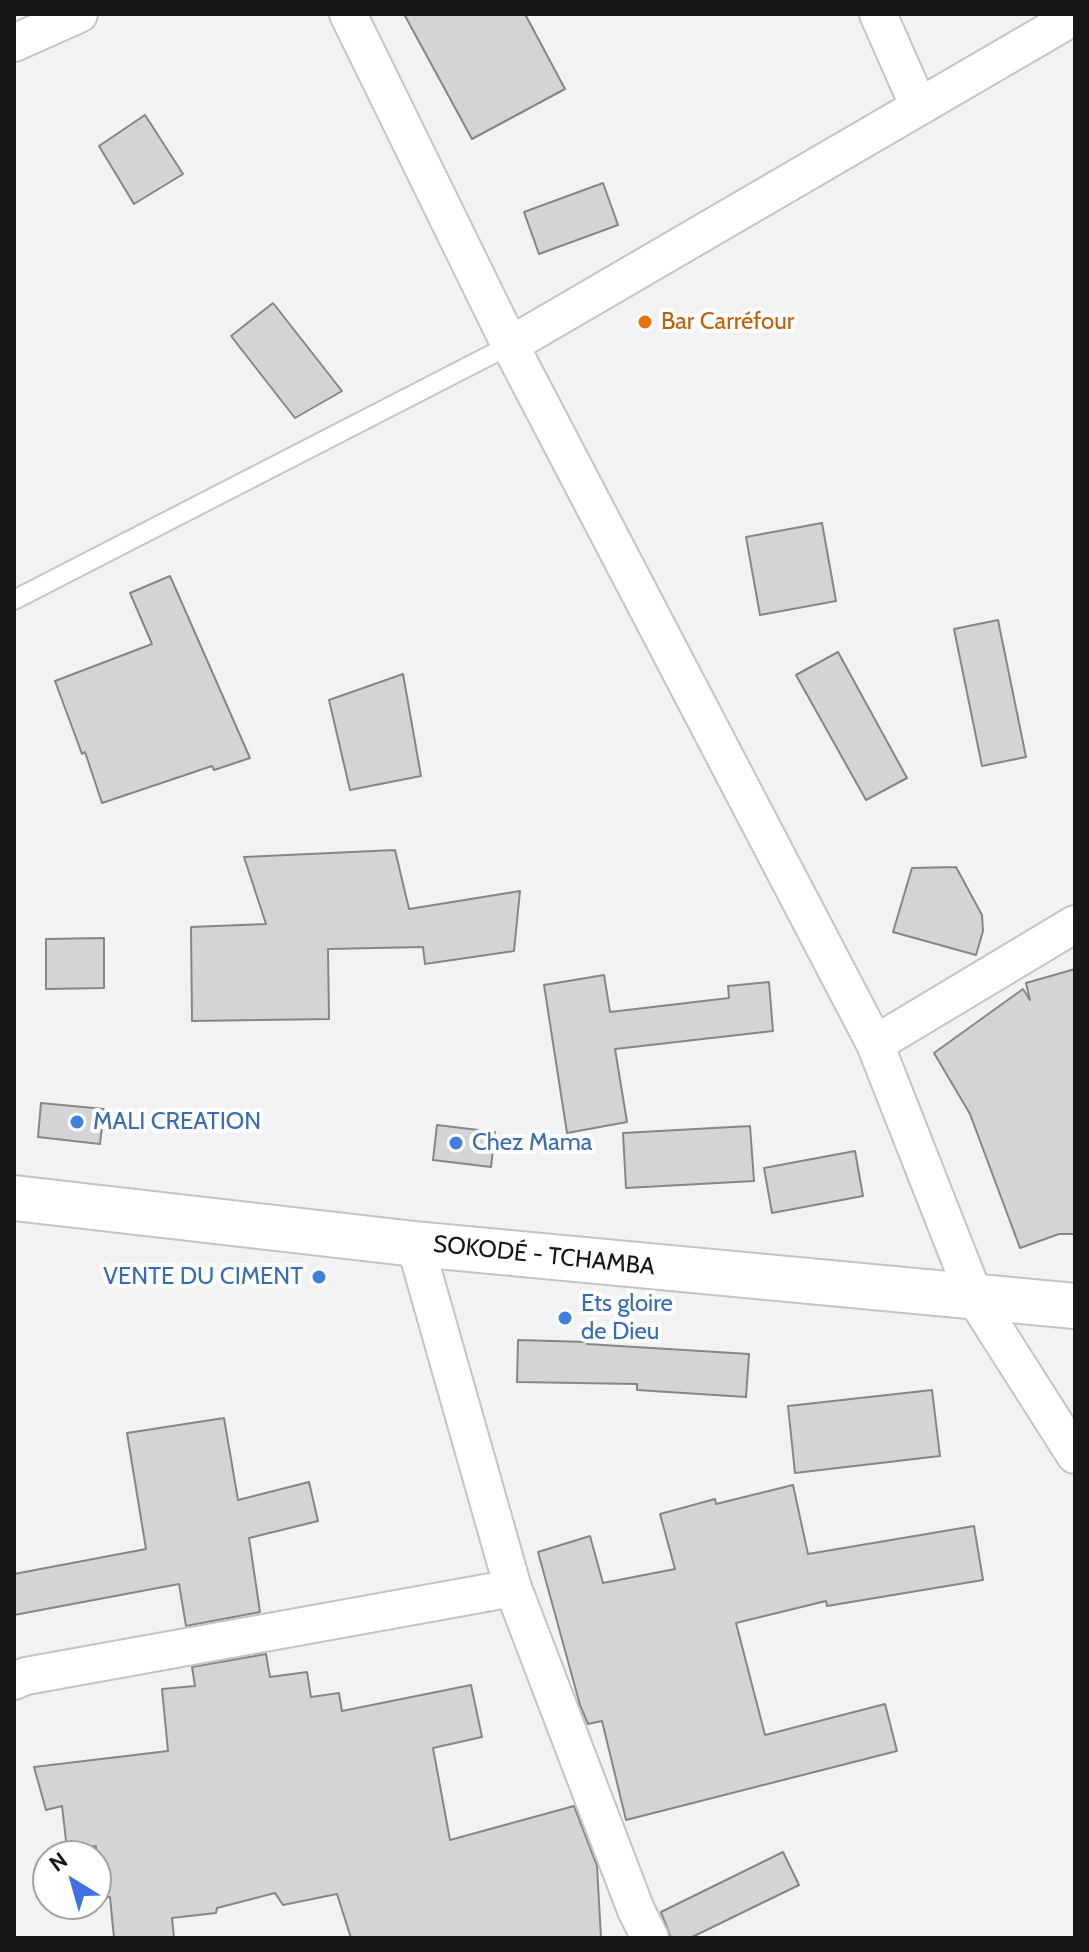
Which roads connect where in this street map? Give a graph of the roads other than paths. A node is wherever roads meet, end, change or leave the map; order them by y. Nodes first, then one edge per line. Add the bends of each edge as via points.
1 (79, 14) edge
2 (348, 14) edge
3 (878, 14) edge
4 (1075, 16) edge
5 (14, 43) edge
6 (919, 107) junction
7 (510, 345) junction
8 (14, 600) edge
9 (1075, 924) edge
10 (875, 1044) junction
11 (14, 1198) edge
12 (415, 1244) junction
13 (975, 1298) junction
14 (1075, 1306) edge
15 (1075, 1455) edge
16 (513, 1588) junction
17 (14, 1681) edge
18 (650, 1938) edge

1 - 5 street
2 - 7 street
3 - 6 street
4 - 6 street
6 - 7 street
7 - 8 lane
7 - 10 street
9 - 10 street
10 - 13 street
11 - 12 main road, SOKODÉ - TCHAMBA
12 - 13 main road, SOKODÉ - TCHAMBA
12 - 16 street
13 - 14 main road, SOKODÉ - TCHAMBA
13 - 15 street
16 - 17 street
16 - 18 street

